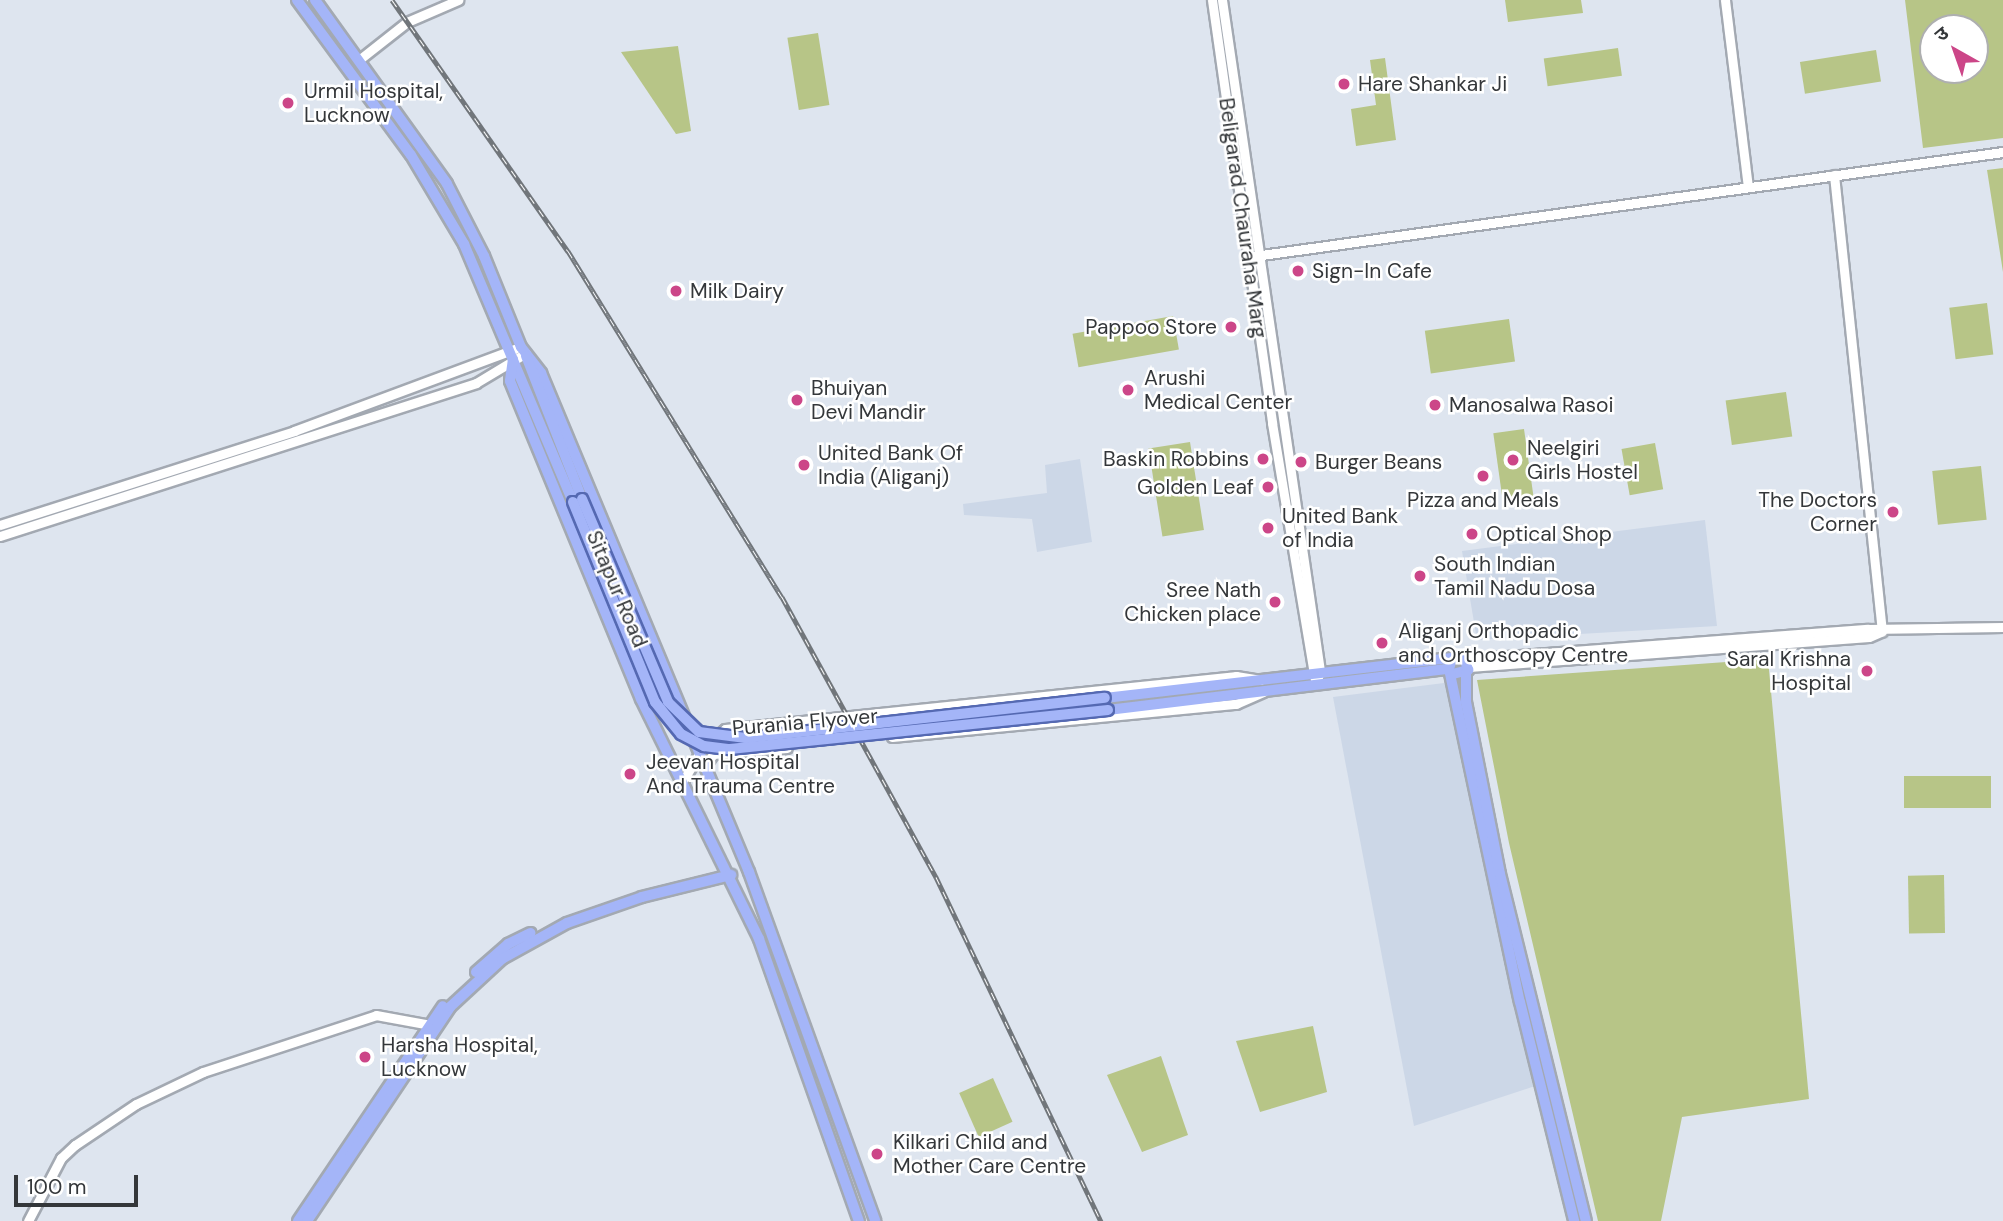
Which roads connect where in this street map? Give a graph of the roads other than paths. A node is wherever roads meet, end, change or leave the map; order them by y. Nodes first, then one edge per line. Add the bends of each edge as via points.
1 (297, 0) edge
2 (315, 0) edge
3 (458, 0) edge
4 (1212, 0) edge
5 (1222, 0) edge
6 (1725, 0) edge
7 (360, 59) junction
8 (2003, 152) edge
9 (1835, 175) junction
10 (1748, 187) junction
11 (1252, 256) junction
12 (517, 352) junction
13 (577, 500) junction
14 (0, 525) edge
15 (0, 536) edge
16 (2003, 627) edge
17 (1882, 631) junction
18 (1467, 666) junction
19 (1451, 667) junction
20 (1316, 671) junction
21 (1261, 680) junction
22 (1316, 685) junction
23 (1263, 692) junction
24 (922, 710) junction
25 (925, 735) junction
26 (698, 755) junction
27 (706, 772) junction
28 (684, 779) junction
29 (731, 875) junction
30 (433, 1026) junction
31 (28, 1221) edge
32 (298, 1221) edge
33 (307, 1221) edge
34 (859, 1221) edge
35 (874, 1221) edge
36 (1574, 1221) edge
37 (1586, 1221) edge

1 - 12 main road, Sitapur Road via 435,193
2 - 7 main road, Sitapur Road
3 - 7 street via 407,22
4 - 11 street, Beligarad Chauraha Marg
5 - 11 street
6 - 10 street
7 - 12 main road, Sitapur Road via 447,184 484,256
8 - 9 street
9 - 10 street
9 - 17 street
10 - 11 street
11 - 20 street, Beligarad Chauraha Marg
12 - 13 main road, Purania Flyover
12 - 14 street via 294,431
12 - 15 street via 475,383
12 - 26 main road, Sitapur Road via 541,373
12 - 28 main road, Sitapur Road via 509,371 521,408 641,699
13 - 21 main road, Purania Flyover, bridge via 668,702 699,732 746,738
13 - 23 main road, Purania Flyover, bridge via 655,702 681,734 704,746 730,749
16 - 17 street
17 - 18 street via 1869,637 1559,655
18 - 19 main road
18 - 19 main road
18 - 37 main road via 1466,702 1500,874
19 - 20 main road, Purania Flyover
19 - 22 main road, Purania Flyover
19 - 36 main road via 1489,862
20 - 21 main road, Purania Flyover
20 - 22 street, Beligarad Chauraha Marg
21 - 24 street via 1236,676
22 - 23 main road, Purania Flyover
23 - 25 street via 1236,704
24 - 25 street
24 - 26 street via 725,729
25 - 27 street via 715,753 706,759
26 - 27 main road, Sitapur Road
26 - 28 street
27 - 35 main road, Sitapur Road via 773,934
28 - 29 main road, Sitapur Road
29 - 30 main road via 642,897 567,923 519,948 471,986
29 - 34 main road, Sitapur Road via 777,985
30 - 31 street via 376,1015 203,1072 136,1104 61,1158
30 - 32 main road
30 - 33 main road

